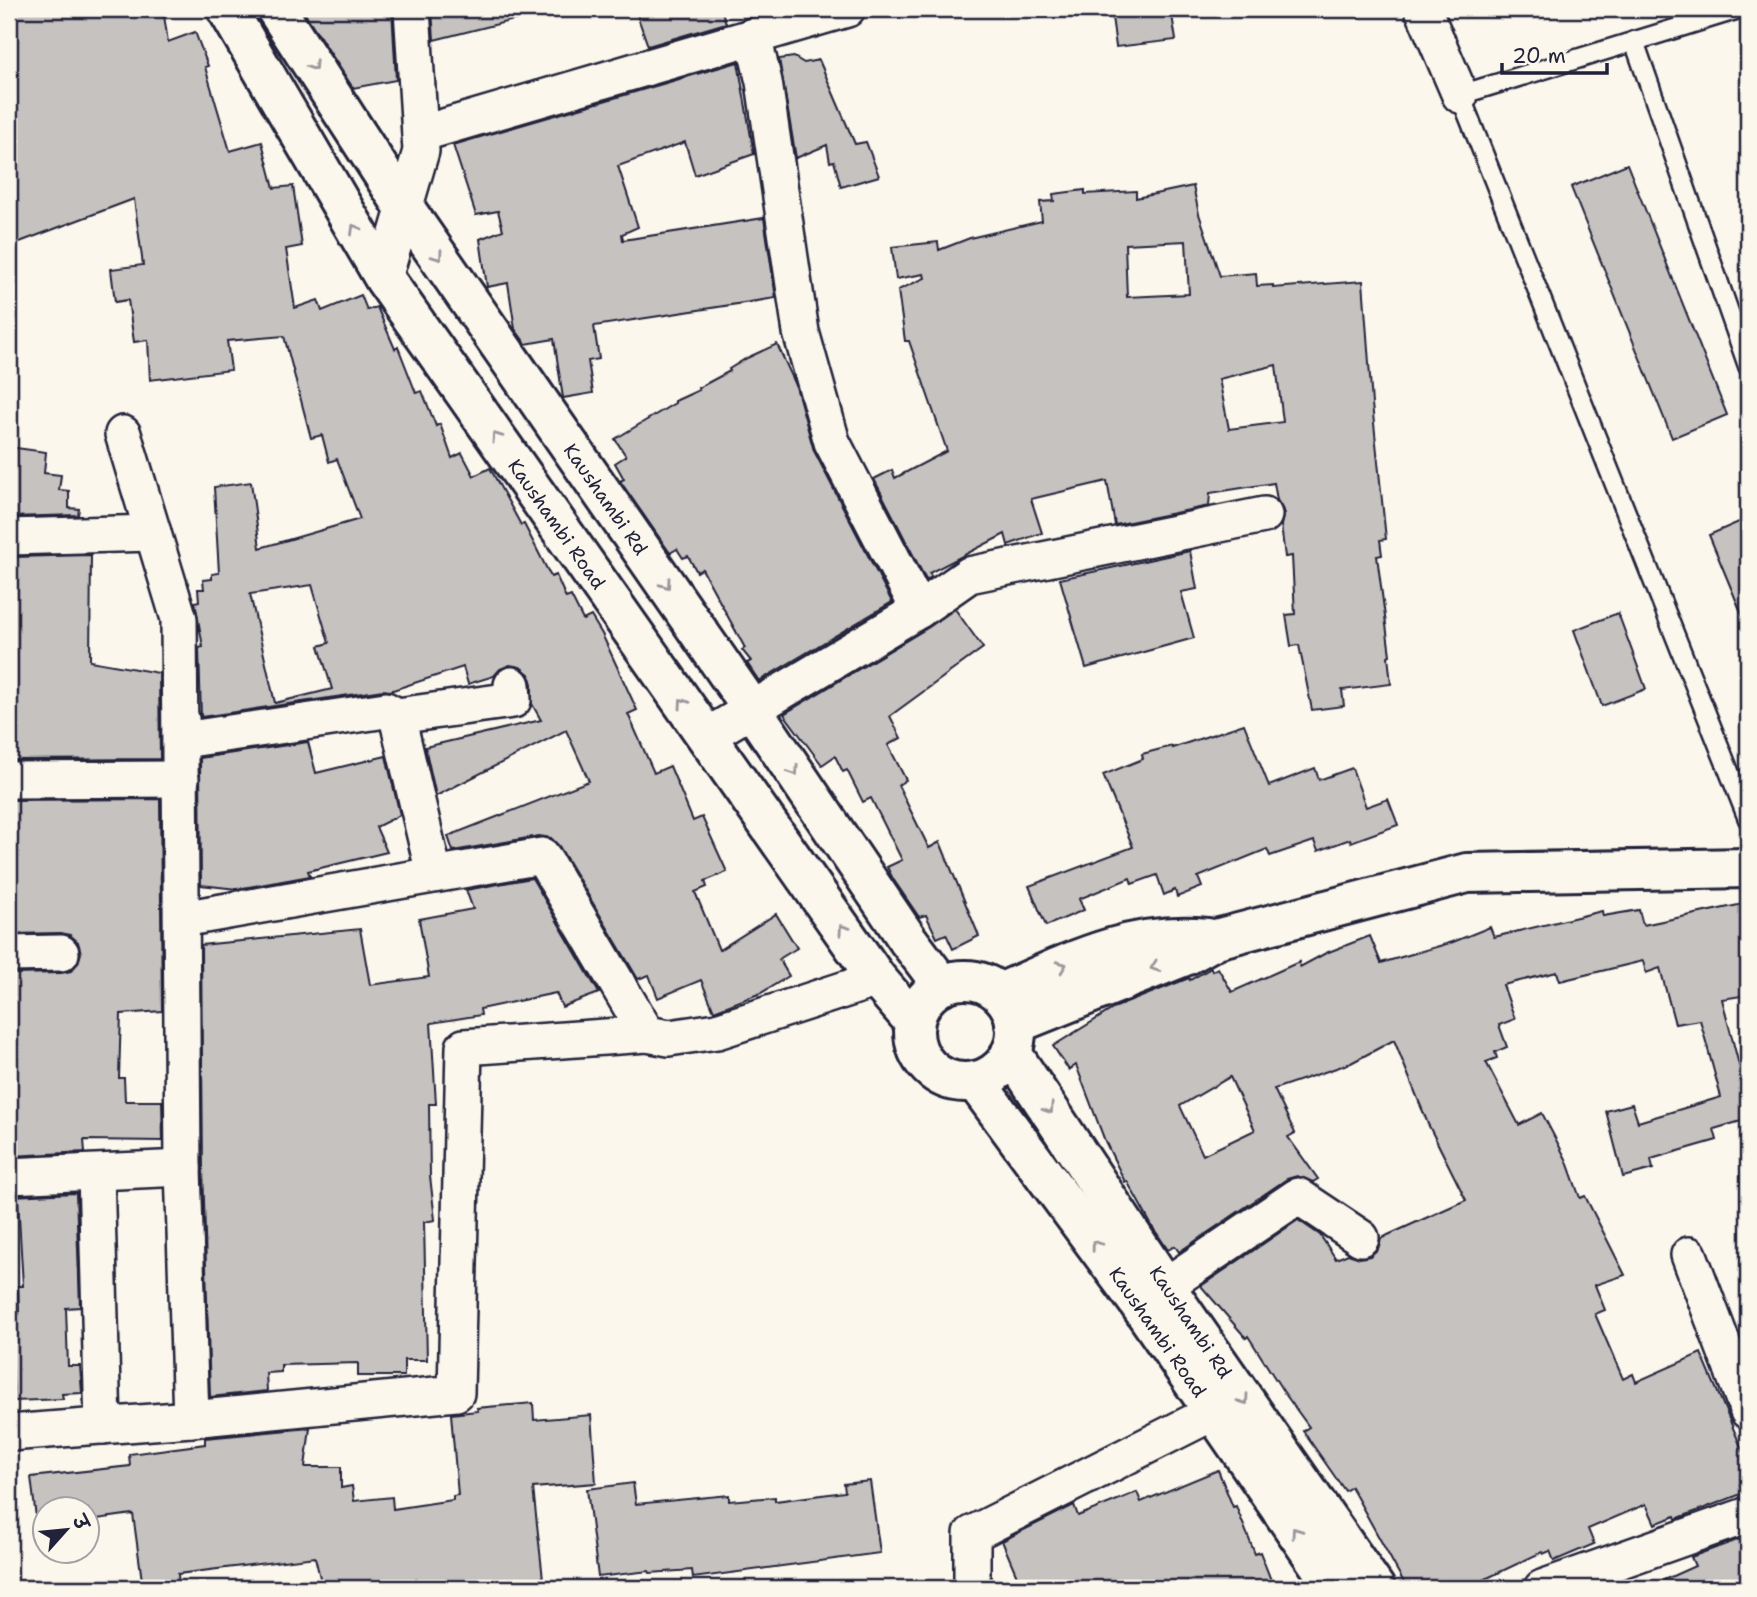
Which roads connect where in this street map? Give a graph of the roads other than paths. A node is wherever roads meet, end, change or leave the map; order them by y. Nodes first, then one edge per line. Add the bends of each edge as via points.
1 (227, 9) edge
2 (276, 9) edge
3 (412, 9) edge
4 (847, 9) edge
5 (1423, 9) edge
6 (1739, 9) edge
7 (753, 36) junction
8 (1633, 41) junction
9 (1460, 95) junction
10 (419, 134) junction
11 (404, 207) junction
12 (384, 278) junction
13 (1748, 366) edge
14 (123, 434) dead end
15 (1264, 515) dead end
16 (153, 533) junction
17 (9, 537) edge
18 (919, 610) junction
19 (512, 685) dead end
20 (752, 709) junction
21 (397, 716) junction
22 (181, 719) junction
23 (707, 736) junction
24 (181, 779) junction
25 (9, 780) edge
26 (1748, 819) edge
27 (1748, 868) edge
28 (434, 874) junction
29 (181, 919) junction
30 (61, 953) dead end
31 (9, 954) edge
32 (877, 979) junction
33 (942, 985) junction
34 (914, 1022) junction
35 (1009, 1023) junction
36 (647, 1034) junction
37 (975, 1081) junction
38 (184, 1168) junction
39 (96, 1173) junction
40 (9, 1176) edge
41 (1361, 1238) dead end
42 (1689, 1255) dead end
43 (1165, 1286) junction
44 (1748, 1411) edge
45 (1214, 1412) junction
46 (191, 1419) junction
47 (103, 1426) junction
48 (9, 1433) edge
49 (1748, 1516) edge
50 (972, 1588) edge
51 (1335, 1588) edge
52 (1375, 1588) edge
53 (1542, 1588) edge

12 -> 1 main road, Kaushambi Road
2 -> 11 main road, Kaushambi Rd
3 - 10 street
4 - 7 street
5 - 9 street
6 - 8 lane
7 - 10 street
7 - 18 street via 801,332 832,442
8 - 9 lane
8 - 13 lane
9 - 26 lane
10 - 11 street via 421,151
11 - 12 street
11 -> 20 main road, Kaushambi Rd
23 -> 12 main road, Kaushambi Road
14 - 16 street
15 - 18 street via 969,575
16 - 17 street
16 - 22 street via 179,619
18 - 20 street
19 - 21 street via 513,700
20 - 23 street
20 -> 33 main road, Kaushambi Rd
21 - 22 street via 386,710 183,740
21 - 28 street
22 - 24 street
32 -> 23 main road, Kaushambi Road
24 - 25 street
24 - 29 street
27 - 35 main road via 1467,873 1216,939 1177,935 1127,942 1053,969
28 - 29 street
28 - 36 street via 542,856
29 - 38 street
30 - 31 street
32 - 34 main road, Kaushambi Road
32 - 36 street via 717,1031 669,1038
33 - 34 main road via 919,1006
33 - 35 main road via 978,981
34 - 37 main road via 924,1062 934,1072 947,1079
35 - 37 main road via 996,1070
35 -> 43 main road, Kaushambi Rd
36 - 46 street via 464,1047 456,1393
45 -> 37 main road, Kaushambi Road
38 - 39 street
38 - 46 street
39 - 40 street
39 - 47 street
41 - 43 street via 1298,1196
42 - 44 street
43 -> 52 main road, Kaushambi Rd
45 - 50 street via 972,1534
51 -> 45 main road, Kaushambi Road
46 - 47 street
47 - 48 street
49 - 53 street

